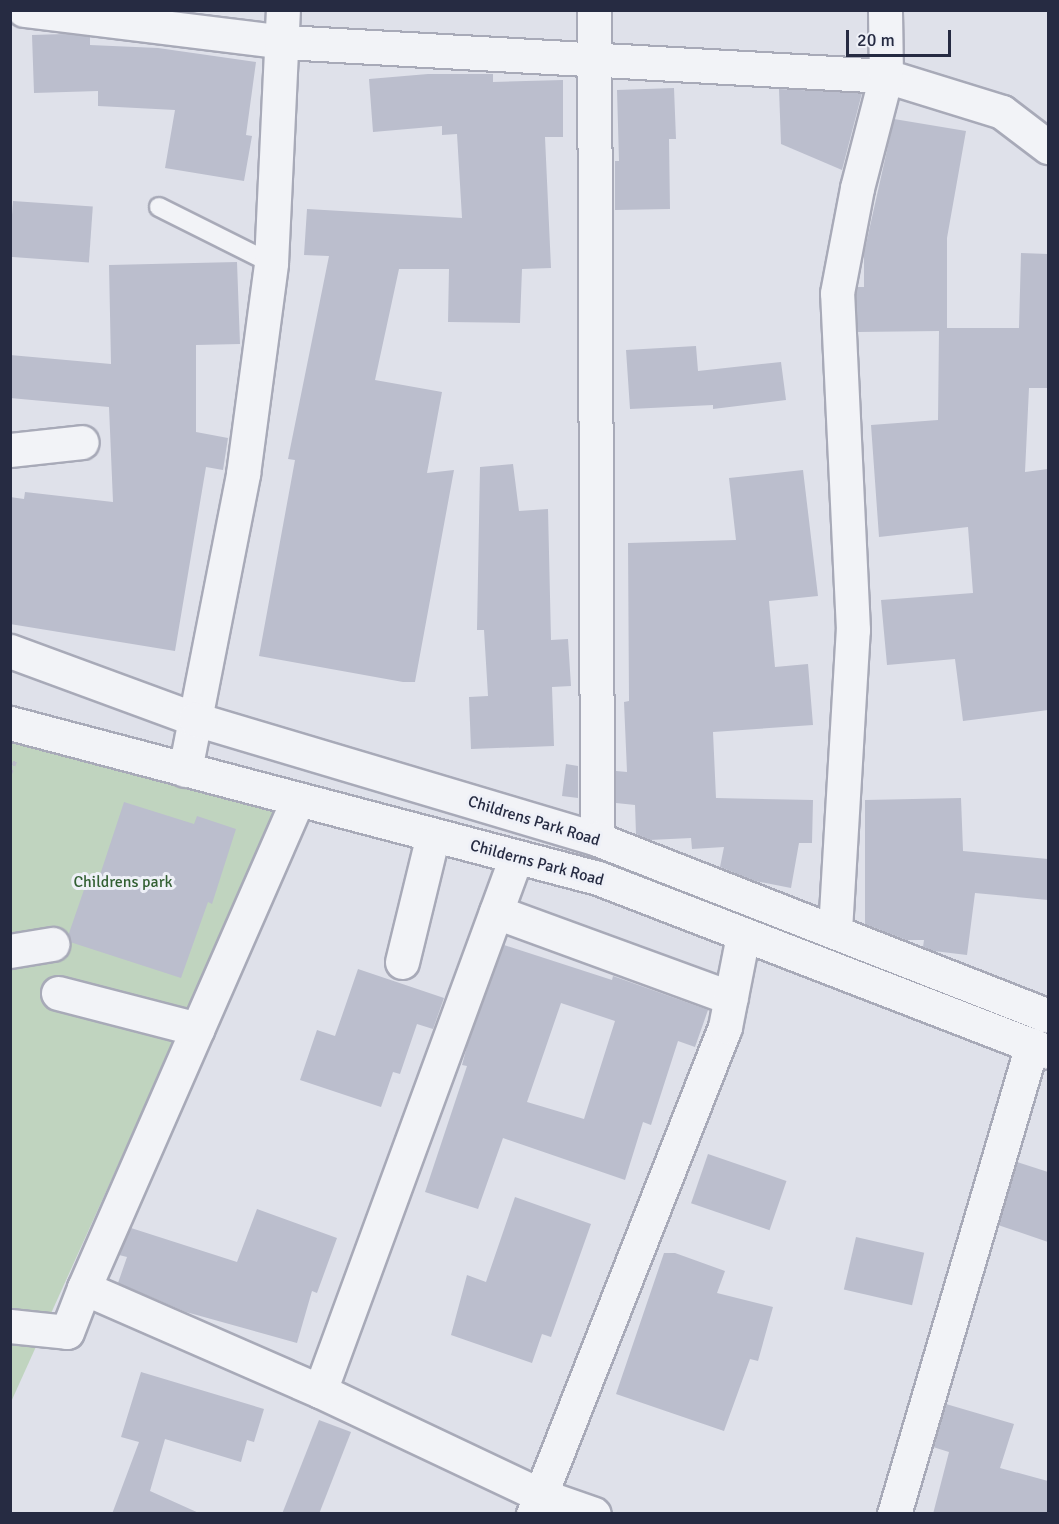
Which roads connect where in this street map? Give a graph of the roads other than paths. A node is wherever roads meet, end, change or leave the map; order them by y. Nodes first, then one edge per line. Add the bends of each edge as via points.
1 (24, 10) edge
2 (594, 10) edge
3 (885, 10) edge
4 (283, 26) edge
5 (596, 60) junction
6 (886, 76) junction
7 (1048, 147) edge
8 (159, 207) dead end
9 (271, 263) junction
10 (82, 442) dead end
11 (10, 450) edge
12 (10, 651) edge
13 (195, 719) junction
14 (10, 723) edge
15 (185, 770) junction
16 (298, 800) junction
17 (433, 835) junction
18 (597, 839) junction
19 (516, 857) junction
20 (496, 912) junction
21 (835, 930) junction
22 (743, 935) junction
23 (52, 944) dead end
24 (10, 951) edge
25 (402, 962) dead end
26 (58, 993) dead end
27 (731, 998) junction
28 (1048, 1016) edge
29 (197, 1029) junction
30 (1040, 1048) edge
31 (84, 1288) junction
32 (10, 1326) edge
33 (320, 1391) junction
34 (537, 1504) edge
35 (594, 1514) edge
36 (894, 1514) edge

1 - 4 street
2 - 5 street
3 - 6 street
4 - 5 street
4 - 9 street
5 - 6 street
5 - 18 street
6 - 7 street via 1002,112
6 - 21 street via 856,188 837,293 853,630
8 - 9 lane
9 - 13 street via 243,474
10 - 11 street
12 - 13 street, Childrens Park Road
13 - 15 street
13 - 18 street, Childrens Park Road
14 - 15 street, Childerns Park Road
15 - 16 street, Childerns Park Road
16 - 17 street, Childerns Park Road
16 - 29 street
17 - 19 street, Childerns Park Road
17 - 25 street
18 - 21 street, Childrens Park Road
19 - 20 street
19 - 22 street, Childerns Park Road via 598,878
20 - 27 street
20 - 33 street
21 - 28 street, Childrens Park Road
22 - 27 street
22 - 30 street, Childerns Park Road
23 - 24 street
26 - 29 street
27 - 34 street via 725,1027
29 - 31 street
30 - 36 street
31 - 32 street via 67,1332
31 - 33 street
33 - 34 street
34 - 35 street

